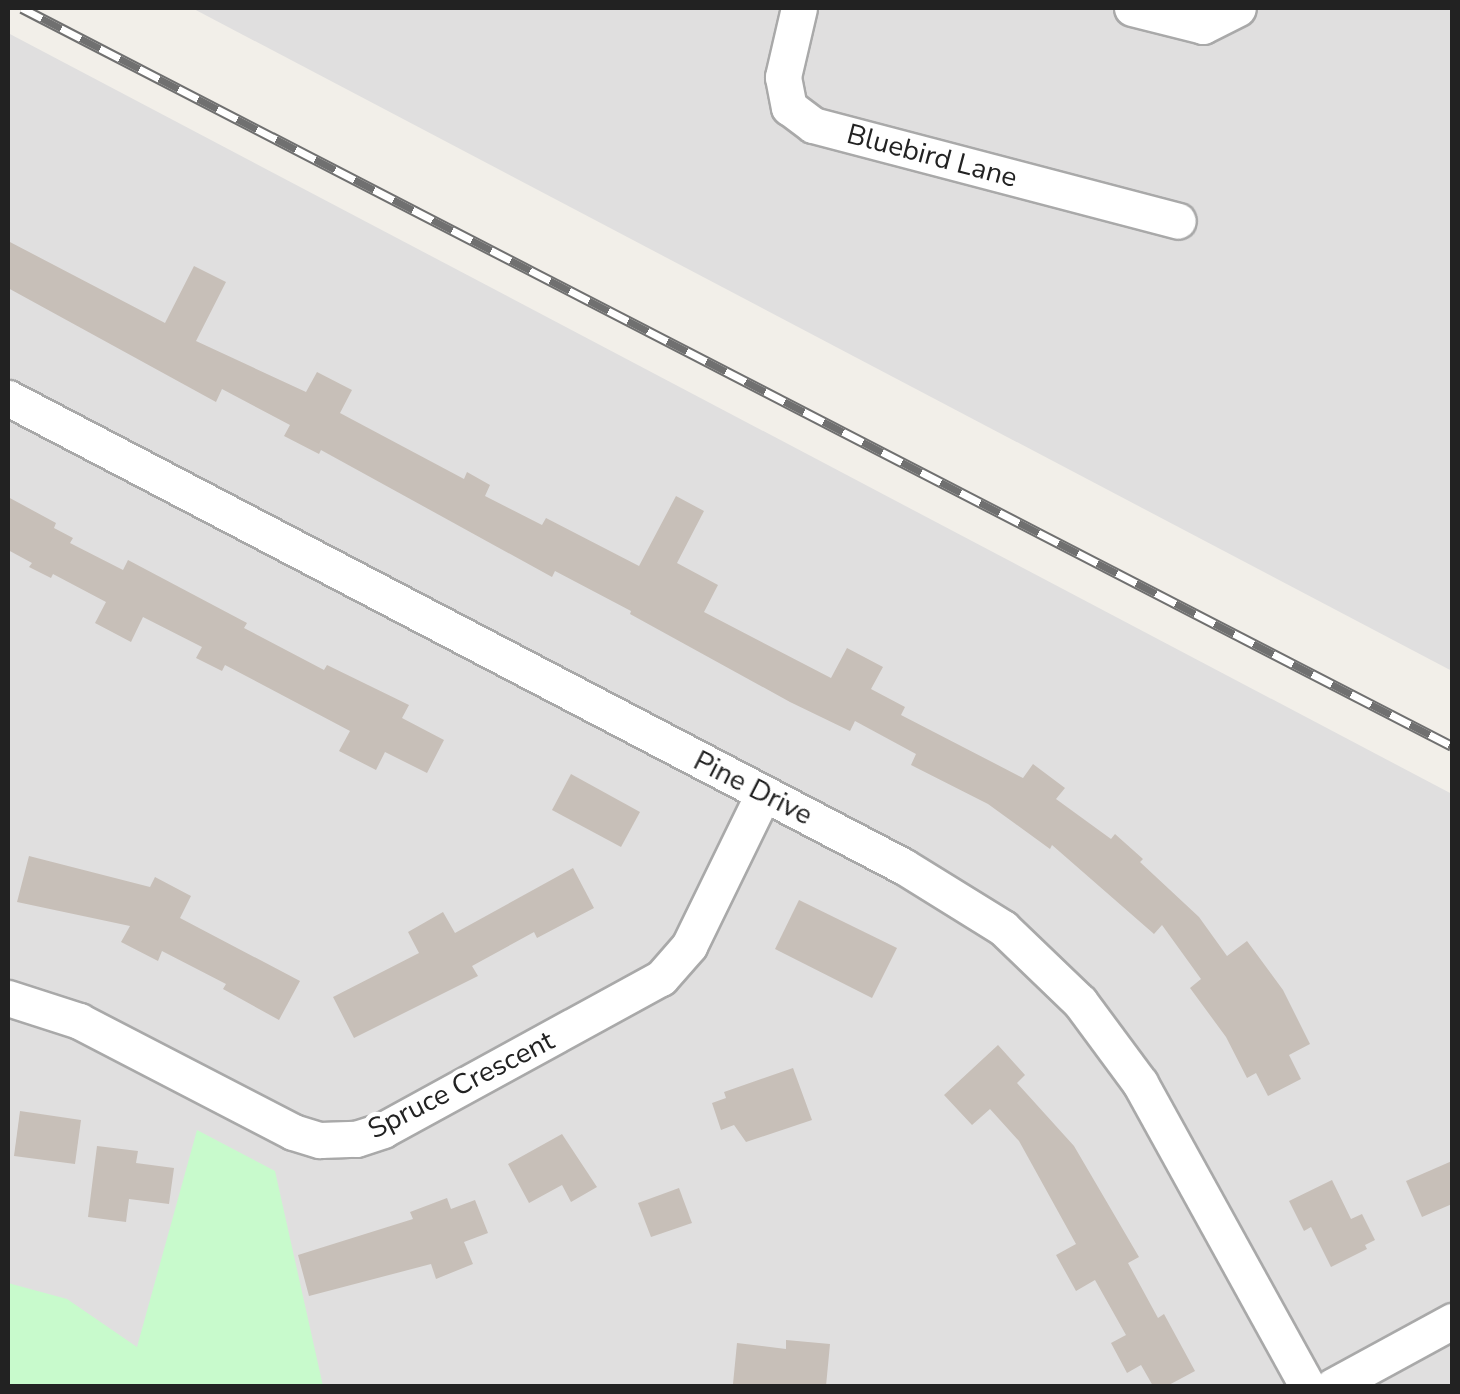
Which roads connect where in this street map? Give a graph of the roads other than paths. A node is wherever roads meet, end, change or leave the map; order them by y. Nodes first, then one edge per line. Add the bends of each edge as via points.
1 (799, 8) edge
2 (1132, 8) edge
3 (1238, 8) edge
4 (1178, 221) dead end
5 (8, 398) edge
6 (763, 794) junction
7 (8, 998) edge
8 (1452, 1321) edge
9 (1307, 1386) edge
10 (1333, 1386) edge

1 - 4 street, Bluebird Lane via 783,78 789,108 812,124
2 - 3 street via 1203,26
5 - 6 street, Pine Drive
6 - 7 street, Spruce Crescent via 689,946 661,978 383,1130 356,1138 320,1140 293,1132 79,1022
6 - 9 street, Pine Drive via 951,893 1003,928 1080,1002 1140,1083
8 - 10 street

